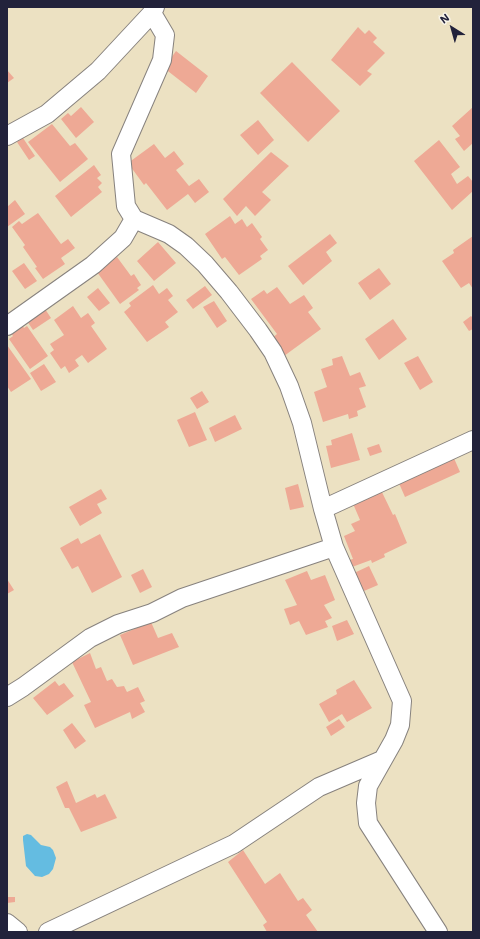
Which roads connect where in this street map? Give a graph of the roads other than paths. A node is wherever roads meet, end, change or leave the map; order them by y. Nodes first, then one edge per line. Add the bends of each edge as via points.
1 (154, 10) edge
2 (7, 136) edge
3 (134, 219) junction
4 (7, 326) edge
5 (473, 440) edge
6 (323, 508) junction
7 (334, 547) junction
8 (7, 696) edge
9 (382, 760) junction
10 (7, 923) edge
11 (18, 932) edge
12 (48, 932) edge
13 (438, 932) edge

1 - 2 street via 92,76 47,114
1 - 3 street via 165,35 162,60 121,154 126,206
3 - 4 street via 123,238 93,265
3 - 6 street via 170,234 205,264 273,352 302,423
5 - 6 street
6 - 7 street
7 - 8 street via 182,598 152,613 118,624 90,638
7 - 9 street via 402,701 400,725
9 - 12 street via 319,787 234,844
9 - 13 street via 368,786 368,823
10 - 11 street

